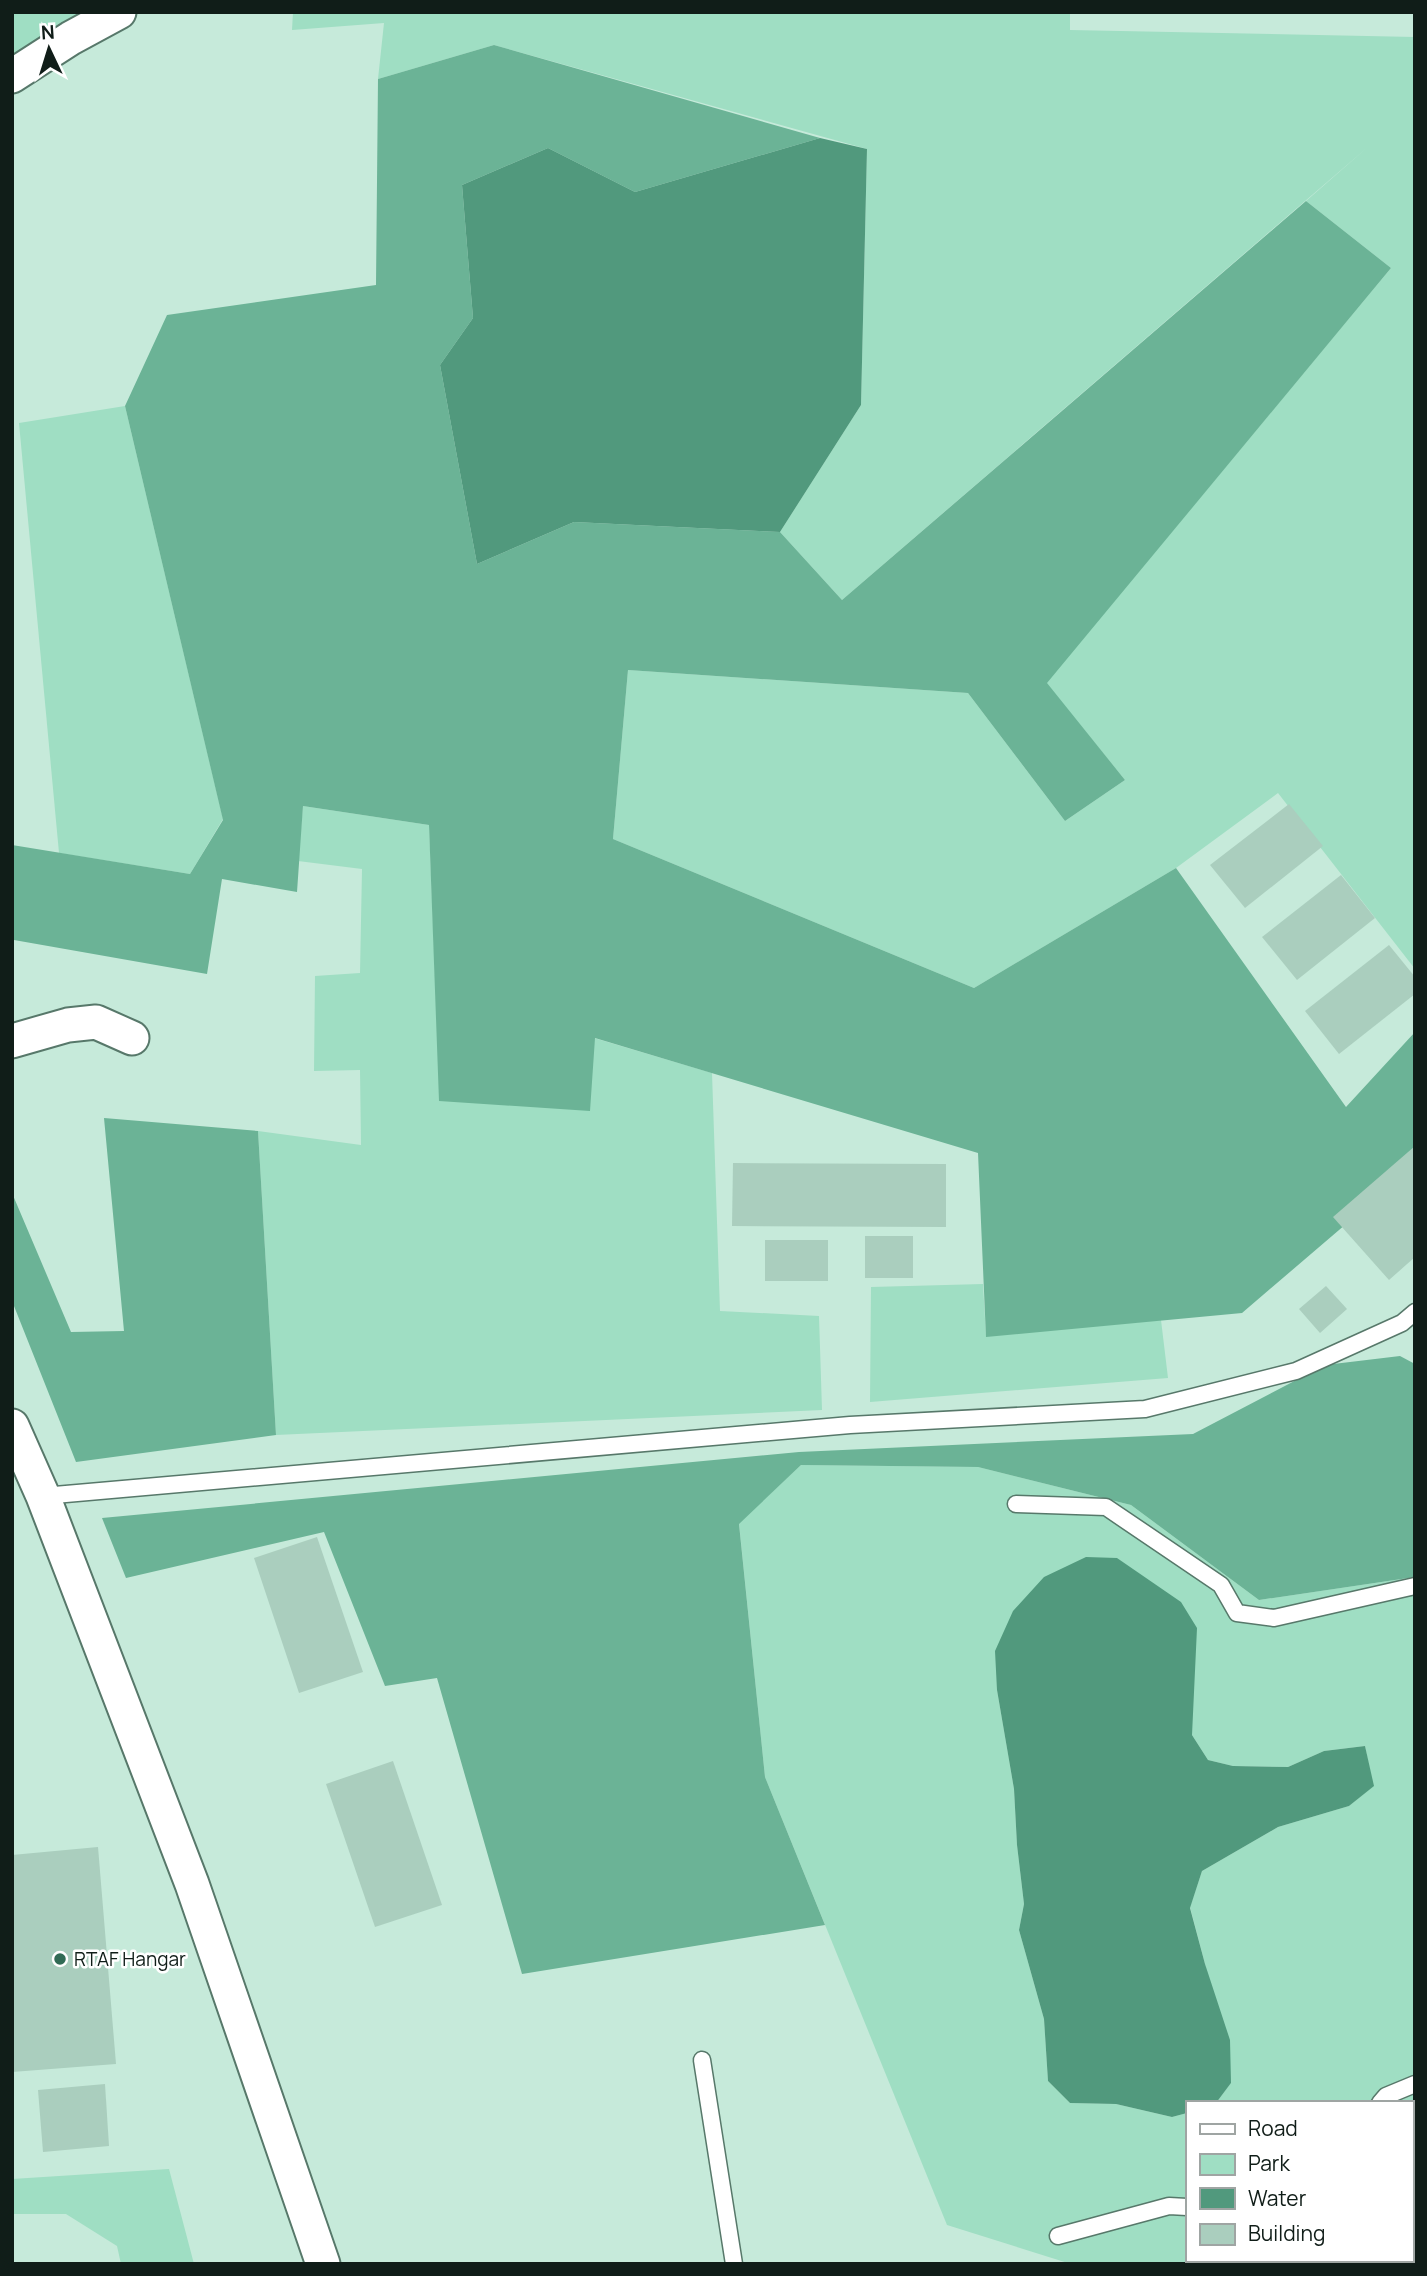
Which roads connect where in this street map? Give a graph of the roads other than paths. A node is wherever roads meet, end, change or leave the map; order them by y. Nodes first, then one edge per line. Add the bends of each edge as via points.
1 (119, 12) edge
2 (12, 76) edge
3 (132, 1038) dead end
4 (12, 1041) edge
5 (1415, 1312) edge
6 (12, 1426) edge
7 (43, 1496) junction
8 (1016, 1504) dead end
9 (1415, 1586) edge
10 (702, 2060) dead end
11 (1415, 2084) edge
12 (1382, 2101) edge
13 (1186, 2207) edge
14 (1058, 2236) dead end
15 (323, 2264) edge
16 (734, 2264) edge

1 - 2 street
3 - 4 street via 96,1022
5 - 7 lane via 1402,1323 1296,1371 1146,1409 850,1425
6 - 7 street
7 - 15 street via 192,1884
8 - 9 lane via 1106,1507 1221,1585 1237,1613 1274,1618
10 - 16 lane
11 - 12 lane
13 - 14 lane via 1169,2206

